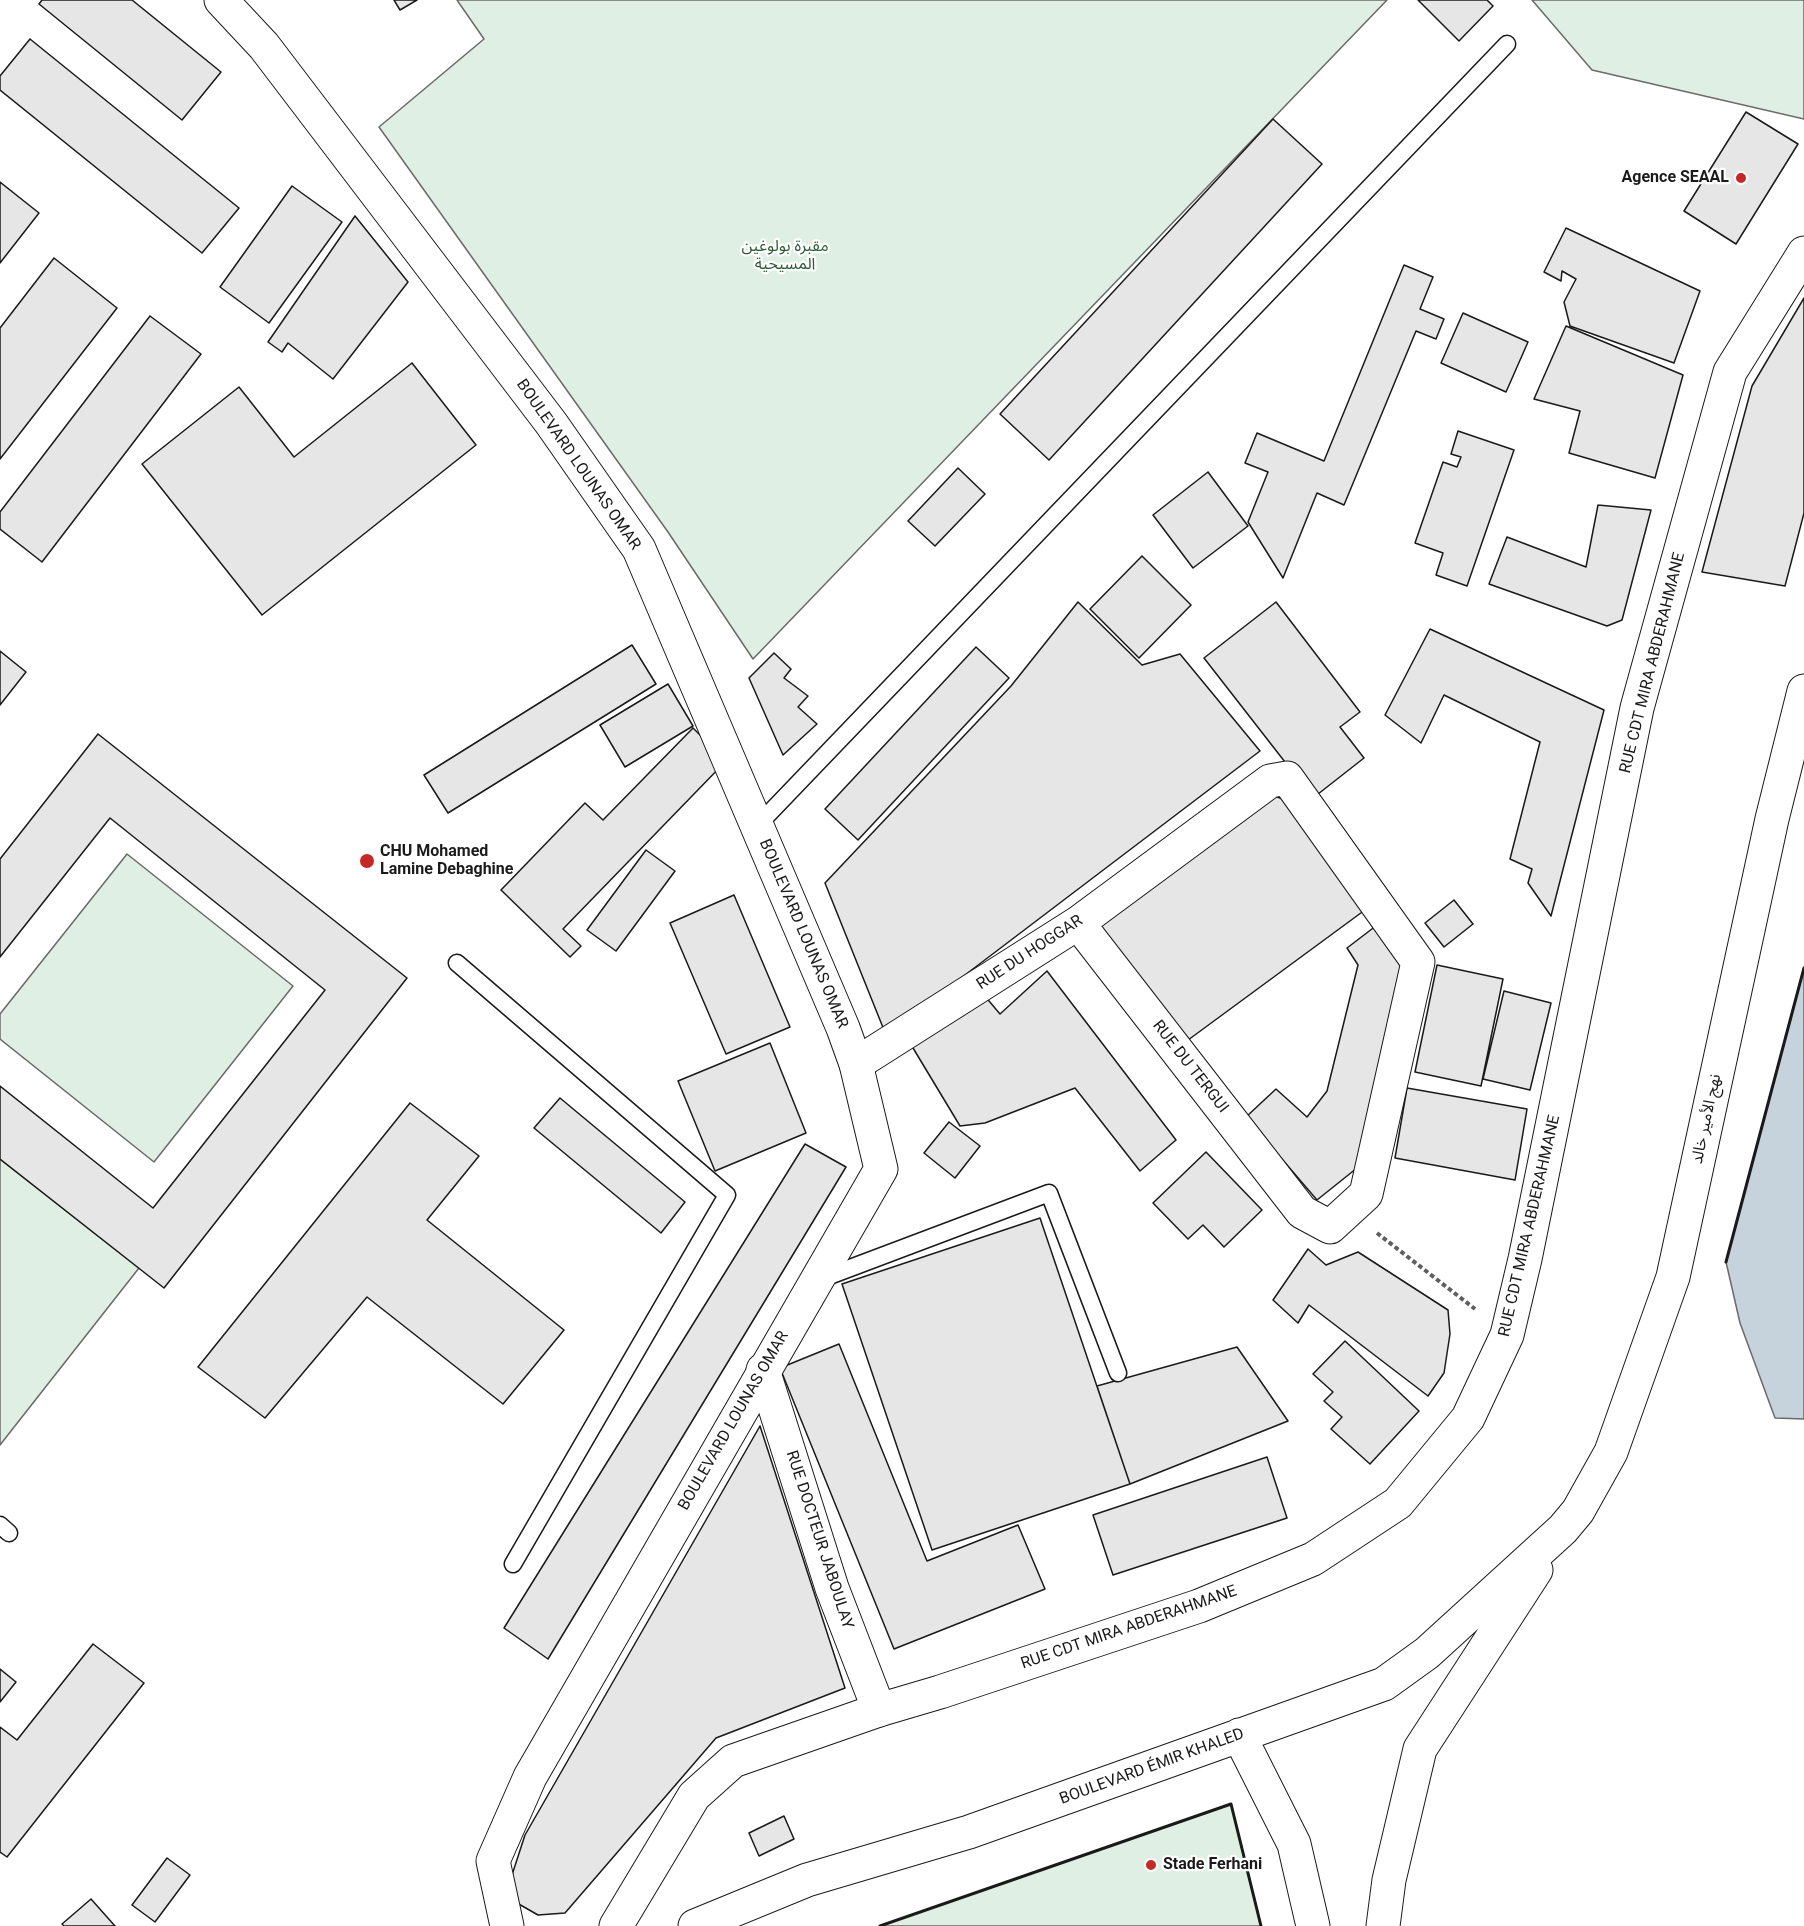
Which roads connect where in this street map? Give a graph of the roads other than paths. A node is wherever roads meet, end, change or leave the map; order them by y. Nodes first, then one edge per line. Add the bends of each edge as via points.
1 (221, 0) edge
2 (1507, 44) dead end
3 (1804, 253) edge
4 (1804, 691) edge
5 (757, 826) junction
6 (1078, 923) junction
7 (457, 963) dead end
8 (856, 1064) junction
9 (1302, 1212) joint
10 (815, 1281) junction
11 (763, 1370) junction
12 (1118, 1373) dead end
13 (1563, 1529) junction
14 (513, 1564) dead end
15 (879, 1710) junction
16 (1239, 1735) junction
17 (507, 1926) edge
18 (616, 1926) edge
19 (695, 1926) edge
20 (1313, 1926) edge
21 (1383, 1926) edge

1 - 5 main road, BOULEVARD LOUNAS OMAR via 264,46 551,423 639,549
2 - 5 lane
3 - 15 main road, RUE CDT MIRA ABDERAHMANE via 1730,372 1637,708 1507,1335 1468,1418 1398,1503 1313,1559 1199,1606
4 - 13 main road, نهج الأمير خالد via 1772,819 1673,1277 1611,1452 1578,1511
5 - 8 main road, BOULEVARD LOUNAS OMAR
6 - 8 main road, RUE DU HOGGAR
6 - 9 main road, RUE DU TERGUI
6 - 9 main road, RUE DU HOGGAR via 1270,781 1287,778 1418,962 1366,1194 1330,1227
7 - 14 lane via 726,1195
8 - 10 main road, BOULEVARD LOUNAS OMAR via 881,1169
10 - 11 main road, BOULEVARD LOUNAS OMAR
10 - 12 lane via 1049,1193
11 - 15 main road, RUE DOCTEUR JABOULAY via 832,1588
11 - 17 main road, BOULEVARD LOUNAS OMAR via 530,1777 493,1861
13 - 16 main road, BOULEVARD ÉMIR KHALED via 1427,1653 1384,1684
13 - 21 main road via 1420,1749 1389,1880
15 - 18 main road, RUE CDT MIRA ABDERAHMANE via 734,1761 694,1796
16 - 19 main road, BOULEVARD ÉMIR KHALED via 979,1829 807,1880
16 - 20 main road via 1294,1844

